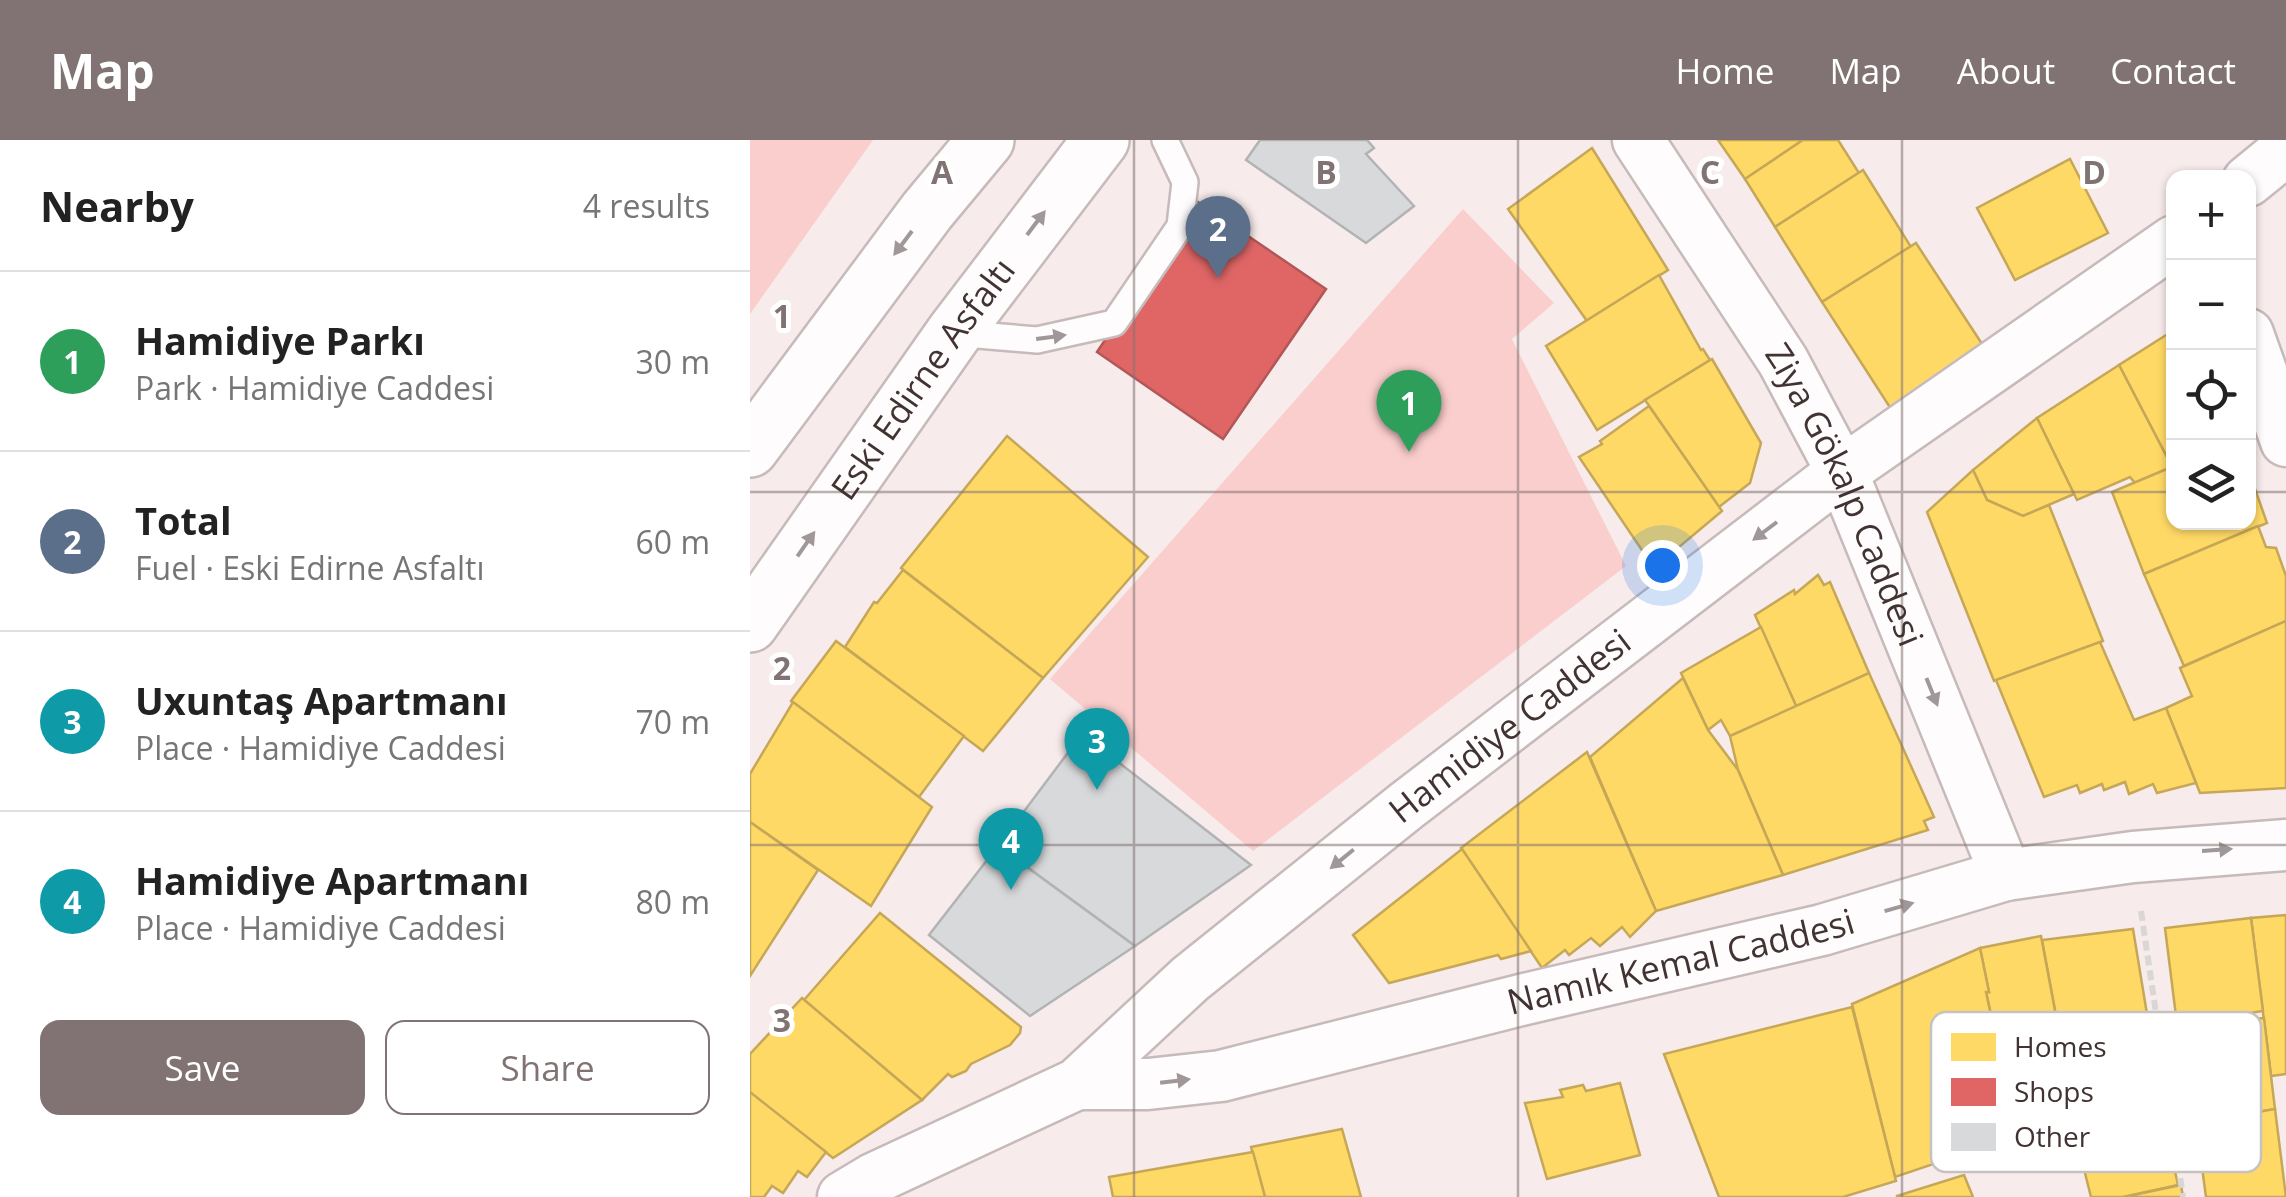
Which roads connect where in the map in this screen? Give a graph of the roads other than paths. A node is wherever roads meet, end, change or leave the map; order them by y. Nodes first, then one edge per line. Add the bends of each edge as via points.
1 (986, 140) edge
2 (1101, 140) edge
3 (1165, 140) edge
4 (1638, 140) edge
5 (2286, 150) edge
6 (2256, 174) edge
7 (2166, 247) edge
8 (954, 333) junction
9 (2254, 350) edge
10 (2286, 441) edge
11 (750, 449) edge
12 (1842, 472) junction
13 (750, 624) edge
14 (2286, 845) edge
15 (2006, 876) junction
16 (1078, 1084) junction
17 (843, 1197) edge

1 -> 11 main road
8 -> 2 main road, Eski Edirne Asfaltı
8 -> 3 lane via 1037,340 1114,323 1180,226 1185,182
4 - 12 street, Ziya Gökalp Caddesi via 1784,362
5 - 6 street
7 - 12 street, Hamidiye Caddesi
13 -> 8 main road, Eski Edirne Asfaltı
9 - 10 street
12 -> 15 street, Ziya Gökalp Caddesi
12 -> 16 street, Hamidiye Caddesi via 1190,979
15 -> 14 street, Namık Kemal Caddesi via 2134,856
16 -> 15 street, Namık Kemal Caddesi via 1220,1076 1822,930
16 - 17 street, Hamidiye Caddesi

